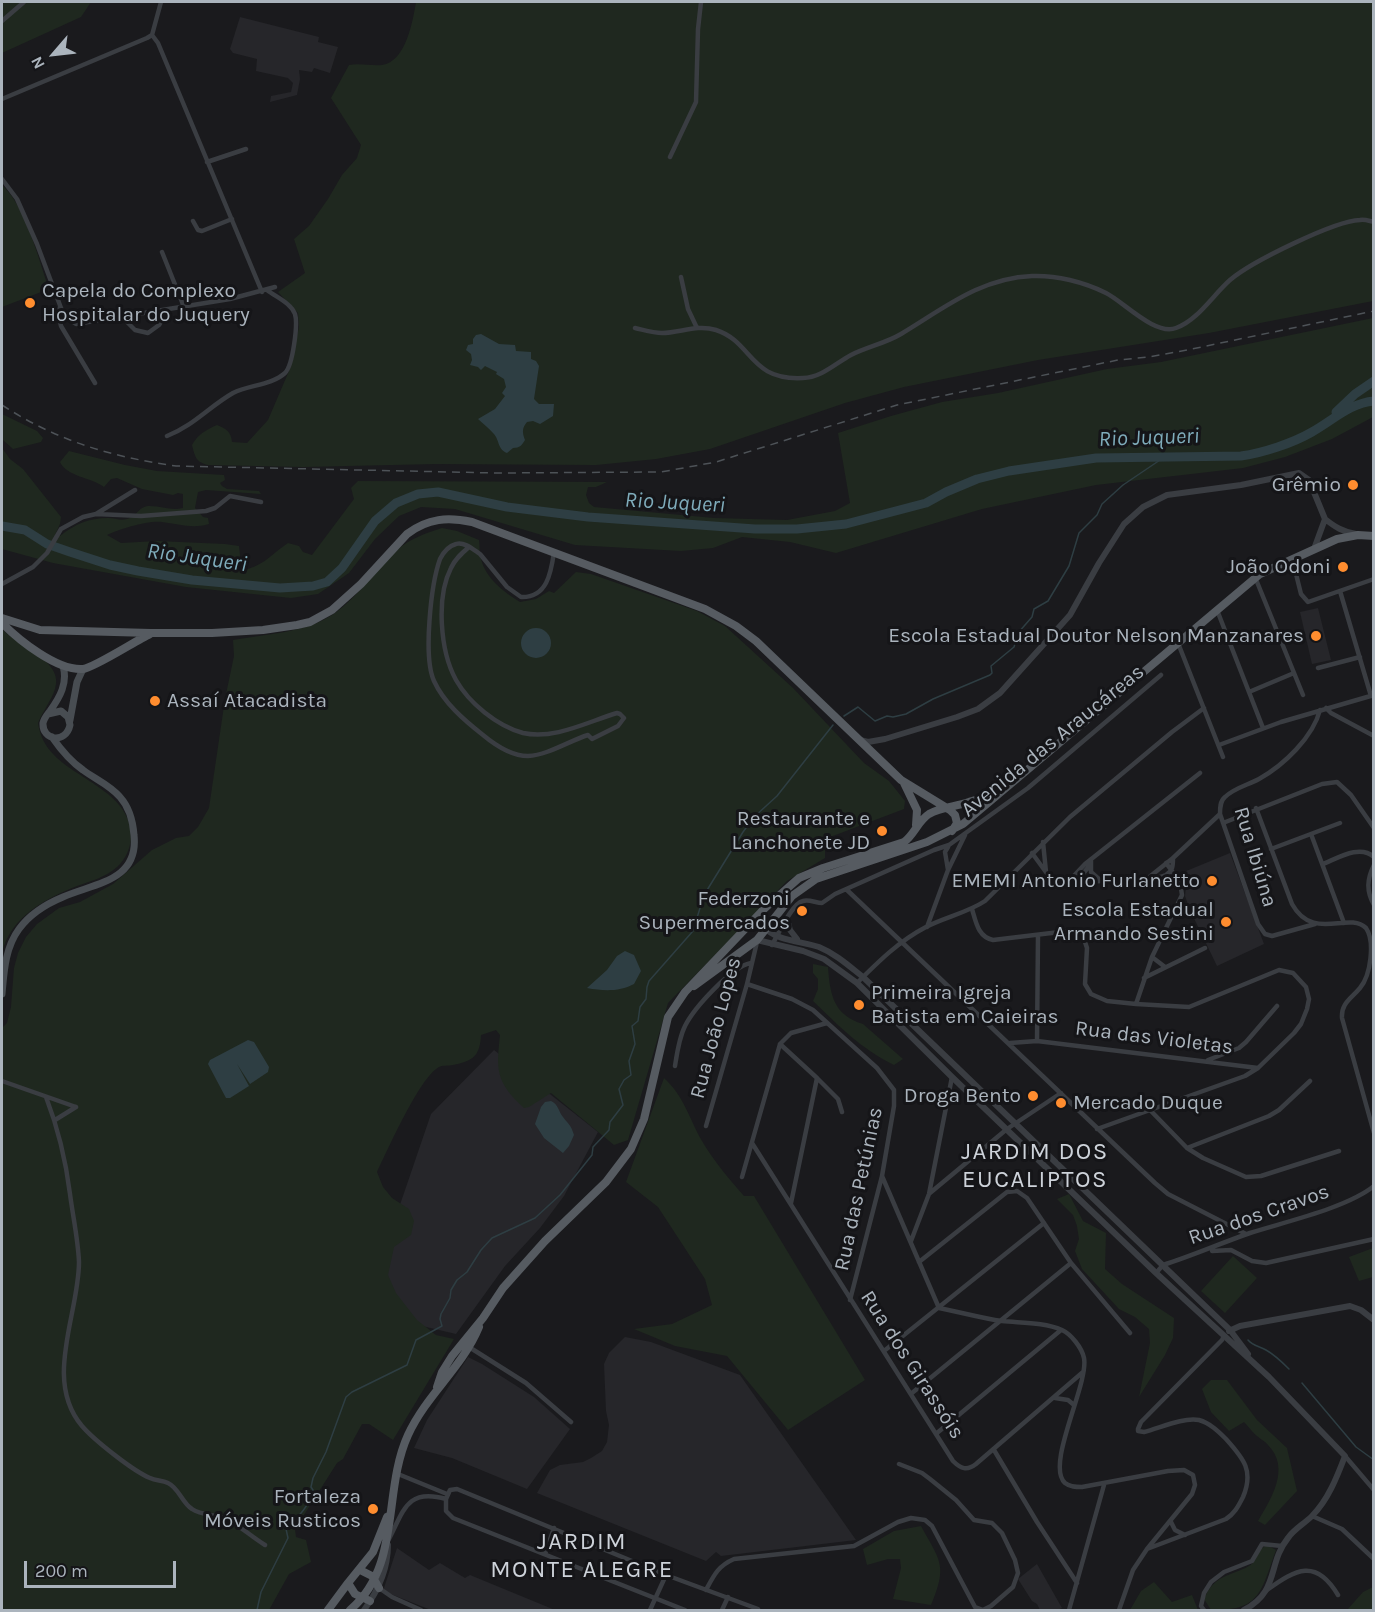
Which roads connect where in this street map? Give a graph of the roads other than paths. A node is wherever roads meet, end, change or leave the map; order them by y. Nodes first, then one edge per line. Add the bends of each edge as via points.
1 (24, 2) edge
2 (161, 2) edge
3 (701, 2) edge
4 (2, 21) edge
5 (150, 36) junction
6 (2, 99) edge
7 (246, 149) dead end
8 (670, 157) dead end
9 (207, 162) junction
10 (2, 179) edge
11 (232, 219) junction
12 (193, 221) dead end
13 (1374, 222) edge
14 (162, 252) dead end
15 (681, 277) dead end
16 (275, 287) dead end
17 (265, 291) junction
18 (61, 304) junction
19 (184, 307) junction
20 (168, 310) junction
21 (123, 318) junction
22 (635, 328) dead end
23 (697, 328) junction
24 (94, 383) dead end
25 (167, 436) dead end
26 (135, 490) dead end
27 (261, 502) dead end
28 (96, 514) junction
29 (1325, 519) junction
30 (1358, 535) junction
31 (1374, 536) edge
32 (469, 547) junction
33 (1314, 549) junction
34 (554, 552) junction
35 (1292, 558) junction
36 (1256, 577) junction
37 (1374, 579) edge
38 (2, 584) edge
39 (1340, 591) junction
40 (1217, 610) junction
41 (2, 618) edge
42 (2, 623) edge
43 (33, 628) junction
44 (151, 633) junction
45 (116, 641) junction
46 (1178, 643) junction
47 (28, 646) junction
48 (1360, 657) junction
49 (63, 666) junction
50 (1318, 668) dead end
51 (83, 669) junction
52 (1294, 673) junction
53 (1161, 675) dead end
54 (1249, 692) junction
55 (1303, 695) dead end
56 (1372, 695) edge
57 (1204, 708) junction
58 (1323, 709) junction
59 (48, 714) junction
60 (70, 720) junction
61 (1263, 728) junction
62 (1374, 736) edge
63 (51, 737) junction
64 (858, 739) junction
65 (1219, 745) junction
66 (1223, 757) dead end
67 (1200, 773) dead end
68 (901, 780) junction
69 (1004, 789) junction
70 (923, 795) junction
71 (972, 802) junction
72 (947, 807) junction
73 (1256, 808) junction
74 (1220, 814) junction
75 (1223, 823) junction
76 (1340, 823) dead end
77 (1374, 828) edge
78 (916, 829) junction
79 (952, 831) junction
80 (966, 833) junction
81 (1311, 834) junction
82 (1043, 843) junction
83 (949, 845) junction
84 (1271, 849) junction
85 (934, 850) junction
86 (957, 851) junction
87 (1032, 853) junction
88 (946, 854) junction
89 (1374, 857) edge
90 (955, 858) junction
91 (1173, 858) junction
92 (1090, 863) junction
93 (1166, 863) junction
94 (1323, 864) junction
95 (1374, 865) edge
96 (948, 870) junction
97 (1158, 870) junction
98 (1172, 870) junction
99 (1046, 872) junction
100 (1162, 876) junction
101 (1176, 878) junction
102 (1147, 879) junction
103 (1078, 880) junction
104 (1100, 880) junction
105 (1069, 881) junction
106 (847, 890) junction
107 (1374, 905) edge
108 (972, 909) junction
109 (787, 919) junction
110 (1316, 923) junction
111 (1344, 923) junction
112 (747, 925) junction
113 (927, 927) junction
114 (766, 928) junction
115 (1038, 935) junction
116 (778, 936) junction
117 (757, 940) junction
118 (902, 941) junction
119 (800, 942) junction
120 (772, 945) junction
121 (1205, 948) dead end
122 (1152, 957) junction
123 (751, 963) junction
124 (1165, 967) junction
125 (863, 977) junction
126 (1144, 978) junction
127 (857, 983) junction
128 (747, 984) junction
129 (685, 992) junction
130 (2, 994) edge
131 (1136, 1004) junction
132 (1277, 1006) dead end
133 (827, 1023) junction
134 (1036, 1041) junction
135 (1010, 1043) junction
136 (780, 1044) junction
137 (1205, 1061) junction
138 (675, 1066) dead end
139 (1258, 1068) junction
140 (952, 1077) junction
141 (817, 1078) junction
142 (2, 1081) edge
143 (1310, 1081) dead end
144 (1061, 1093) junction
145 (46, 1097) junction
146 (1150, 1110) junction
147 (842, 1112) dead end
148 (55, 1120) junction
149 (1015, 1123) junction
150 (706, 1126) dead end
151 (1007, 1129) junction
152 (1097, 1129) junction
153 (1374, 1133) edge
154 (752, 1143) junction
155 (1187, 1148) junction
156 (1339, 1151) dead end
157 (742, 1176) dead end
158 (882, 1176) junction
159 (1374, 1186) edge
160 (929, 1194) junction
161 (791, 1203) junction
162 (1044, 1223) junction
163 (1246, 1234) junction
164 (1374, 1239) edge
165 (911, 1242) junction
166 (1206, 1251) junction
167 (919, 1262) junction
168 (1071, 1263) junction
169 (1163, 1265) junction
170 (1156, 1273) junction
171 (850, 1300) junction
172 (939, 1308) junction
173 (483, 1318) junction
174 (999, 1320) junction
175 (1374, 1320) edge
176 (1061, 1330) junction
177 (1232, 1332) junction
178 (1130, 1333) dead end
179 (1224, 1338) junction
180 (469, 1347) junction
181 (884, 1351) junction
182 (1255, 1364) junction
183 (1085, 1371) junction
184 (437, 1387) junction
185 (912, 1394) junction
186 (1055, 1398) junction
187 (1074, 1405) junction
188 (571, 1422) dead end
189 (937, 1433) junction
190 (994, 1450) junction
191 (1345, 1456) junction
192 (899, 1464) dead end
193 (398, 1474) junction
194 (1104, 1485) junction
195 (1374, 1490) edge
196 (446, 1496) junction
197 (391, 1507) junction
198 (1312, 1516) junction
199 (1171, 1522) junction
200 (554, 1528) junction
201 (1185, 1534) junction
202 (388, 1541) junction
203 (265, 1545) dead end
204 (1282, 1546) junction
205 (1147, 1549) junction
206 (544, 1554) junction
207 (1374, 1559) edge
208 (360, 1570) junction
209 (666, 1575) junction
210 (348, 1583) junction
211 (1077, 1583) junction
212 (377, 1584) junction
213 (706, 1590) junction
214 (1267, 1590) junction
215 (1338, 1595) dead end
216 (728, 1597) junction
217 (657, 1598) junction
218 (366, 1600) junction
219 (758, 1609) edge
220 (328, 1611) edge
221 (350, 1611) edge
222 (364, 1611) edge
223 (421, 1611) edge
224 (650, 1611) edge
225 (685, 1611) edge
226 (722, 1611) edge
227 (1069, 1611) edge
228 (1119, 1611) edge
229 (1204, 1611) edge
230 (1244, 1611) edge

1 - 4 street
2 - 5 street
3 - 8 street via 696,102
5 - 6 street
5 - 9 street via 159,46
7 - 9 street
9 - 11 street
10 - 18 street via 17,199
11 - 12 street via 202,231
11 - 17 street
13 - 23 street via 1358,219 1332,227 1243,270 1191,319 1173,329 1151,324 1107,293 1048,276 1005,279 980,287 899,335 813,377 772,374 756,364 729,336
14 - 19 street
15 - 23 street
16 - 17 street
17 - 19 street
17 - 25 street via 291,307 295,315 287,369 279,376 233,393
18 - 21 street via 64,316 76,324
18 - 24 street via 62,326
19 - 20 street
20 - 21 street
20 - 21 street via 159,325 148,333 135,330
22 - 23 street via 663,333
26 - 28 street
27 - 28 street via 230,496 215,508 199,512
28 - 38 street via 65,526 33,567
29 - 30 street
29 - 33 street
29 - 64 street via 1309,480 1299,473 1167,495 1143,507 1124,524 1070,615 1000,693 978,709 957,717 885,739
30 - 31 main road
30 - 33 main road
32 - 32 street via 459,543 443,553 428,644 434,680 455,711 488,739 525,756 588,735 592,739 621,724 623,716 617,713 548,734 522,733 502,724 472,700 453,674 444,641 442,612 451,568
32 - 34 street via 521,597 543,589
33 - 35 main road
34 - 44 main road via 472,522 437,519 407,534 346,598 310,622 239,632
34 - 64 main road via 705,609 736,626
35 - 36 main road
35 - 39 street via 1305,601
36 - 40 main road
36 - 52 street
37 - 39 street
39 - 48 street
40 - 46 main road
40 - 54 street
41 - 43 main road
42 - 47 main road
43 - 45 main road
43 - 47 main road
44 - 45 main road
44 - 45 main road
45 - 51 main road
46 - 57 street
46 - 69 main road
47 - 49 main road
48 - 50 street
48 - 56 street
49 - 51 main road
49 - 59 main road via 63,687
51 - 60 main road
52 - 54 street
52 - 55 street
53 - 80 street, Avenida das Araucáreas via 1028,788
54 - 61 street
56 - 58 street
57 - 65 street
57 - 82 street
58 - 61 street
58 - 62 street
58 - 74 street, Rua Ibiúna via 1308,736 1266,775 1225,797
59 - 60 main road via 61,711
59 - 63 main road via 43,726
60 - 63 main road via 65,736
61 - 65 street
63 - 130 main road via 65,755 120,797 133,822 135,843 132,857 118,876 38,909 19,928 5,959
64 - 68 main road
65 - 66 street
67 - 92 street
68 - 70 main road
68 - 78 main road via 918,810
69 - 71 main road
69 - 79 main road
70 - 71 main road
70 - 72 main road
71 - 72 main road
72 - 78 main road via 923,818
72 - 79 main road via 956,819
73 - 75 street
73 - 77 street via 1337,782
73 - 84 street
74 - 75 street, Rua Ibiúna
74 - 91 street
75 - 110 street, Rua Ibiúna via 1262,931 1272,936
76 - 81 street
78 - 112 main road via 904,842 799,878
79 - 114 main road via 816,879 792,896
80 - 83 street, Avenida das Araucáreas
80 - 86 street
81 - 84 street
81 - 94 street
82 - 87 street
82 - 99 street
83 - 85 street, Avenida das Araucáreas
83 - 86 street
83 - 88 street
84 - 110 street via 1296,912
85 - 88 street
85 - 106 street
86 - 90 street
87 - 99 street
87 - 108 street via 999,888
88 - 90 street
88 - 96 street
89 - 94 street via 1358,851
90 - 96 street
91 - 93 street
91 - 98 street
92 - 103 street
92 - 104 street via 1093,875
92 - 105 street
93 - 97 street
93 - 98 street
94 - 111 street
95 - 107 street via 1368,885
96 - 113 street
97 - 100 street
97 - 102 street
98 - 100 street
98 - 101 street
99 - 105 street via 1053,880
100 - 101 street
100 - 102 street
101 - 122 street via 1182,895
102 - 104 street
103 - 104 street
103 - 105 street
106 - 109 street via 822,903 799,902
106 - 118 street
108 - 113 street
108 - 115 street via 986,939
109 - 116 street
109 - 119 street via 792,935
110 - 111 street, Rua Ibiúna
111 - 153 street via 1365,926 1373,942 1365,980 1341,1011
112 - 117 main road via 746,935
112 - 129 main road
113 - 118 street
114 - 116 street
114 - 117 main road
115 - 131 street via 1068,931 1082,938 1087,948 1085,984 1091,994 1107,1001
115 - 134 street
116 - 119 street
116 - 120 street
117 - 120 street
117 - 123 street, Rua João Lopes
117 - 129 main road
118 - 125 street
118 - 135 street
119 - 125 street via 829,952
120 - 127 street via 824,959
121 - 124 street
122 - 124 street
122 - 126 street
123 - 128 street, Rua João Lopes
123 - 138 street via 734,970 693,1013 684,1028
124 - 126 street
125 - 127 street
125 - 149 street
126 - 131 street
127 - 140 street
128 - 133 street, Rua das Petúnias via 804,1004
128 - 150 street, Rua João Lopes
129 - 173 main road via 668,1017 644,1119 631,1149 591,1197 531,1256
131 - 139 street via 1189,1007 1272,972 1293,973 1308,993 1304,1017 1294,1033
132 - 137 street via 1239,1048
133 - 136 street via 791,1033
133 - 158 street, Rua das Petúnias via 877,1068 894,1090
134 - 135 street, Rua das Violetas
134 - 137 street, Rua das Violetas
135 - 144 street
136 - 141 street
136 - 154 street
137 - 139 street, Rua das Violetas
139 - 146 street
140 - 151 street
140 - 160 street
141 - 147 street via 838,1098
141 - 161 street
142 - 145 street
143 - 155 street via 1269,1116
144 - 149 street
144 - 152 street
145 - 148 street
145 - 148 street via 76,1107
146 - 152 street
146 - 155 street
148 - 203 street via 77,1231 79,1263 64,1384 74,1415 93,1437 130,1466 148,1478 174,1487 189,1507 225,1518
149 - 151 street
149 - 169 street
151 - 160 street
151 - 170 street
152 - 163 street via 1168,1194
154 - 157 street
154 - 161 street, Rua dos Girassóis
155 - 156 street via 1229,1171 1253,1178
158 - 165 street
158 - 171 street, Rua das Petúnias
159 - 163 street, Rua dos Cravos via 1343,1203
160 - 165 street
161 - 171 street, Rua dos Girassóis
162 - 167 street via 1027,1198 1013,1190
162 - 168 street
162 - 172 street
163 - 166 street, Rua dos Cravos
164 - 166 street via 1266,1263 1231,1250
165 - 167 street
166 - 169 street, Rua dos Cravos
167 - 172 street
168 - 174 street
168 - 178 street
169 - 170 street
169 - 177 street
170 - 179 street
171 - 181 street, Rua dos Girassóis
172 - 174 street
172 - 181 street
173 - 180 main road
173 - 184 main road via 452,1356
174 - 176 street
174 - 185 street
175 - 177 street via 1350,1306
176 - 183 street via 1082,1352
176 - 189 street
177 - 179 street
177 - 182 street
179 - 182 street
179 - 201 street via 1138,1426 1138,1431 1144,1432 1200,1420 1219,1432 1246,1465 1246,1488 1232,1515
180 - 184 main road
180 - 188 street via 526,1383
181 - 185 street, Rua dos Girassóis
182 - 191 street
183 - 186 street, Rua dos Girassóis
183 - 187 street
184 - 193 main road via 408,1436
185 - 189 street, Rua dos Girassóis
186 - 187 street
186 - 190 street, Rua dos Girassóis
187 - 194 street via 1061,1456 1061,1477 1075,1487
189 - 190 street, Rua dos Girassóis via 953,1461 963,1469
190 - 211 street
191 - 195 street
191 - 198 street via 1331,1489
192 - 213 street via 922,1473 974,1520 992,1523 1002,1533 1018,1573 1013,1587 991,1606 982,1610 975,1607 932,1526 925,1520 911,1518 854,1546 734,1559 715,1571
193 - 196 street
193 - 197 main road
194 - 199 street via 1168,1471 1190,1472 1195,1480 1194,1490
194 - 211 street
196 - 200 street via 457,1489
196 - 202 street via 412,1499
196 - 206 street via 446,1511 453,1518
197 - 202 main road
197 - 208 main road via 374,1552
198 - 204 street
198 - 207 street via 1342,1529
199 - 201 street via 1175,1530
199 - 205 street
200 - 206 street
200 - 209 street
201 - 205 street
202 - 212 main road
204 - 214 street
204 - 229 street via 1262,1544 1252,1561 1217,1576 1204,1593
205 - 228 street via 1133,1570
206 - 217 street
208 - 210 main road
208 - 212 main road via 369,1573
209 - 213 street
209 - 217 street
210 - 218 main road via 354,1594
210 - 220 main road
211 - 227 street
212 - 218 main road
212 - 223 street via 387,1594
213 - 216 street
214 - 215 street via 1303,1570 1322,1575
214 - 230 street
216 - 219 street
216 - 226 street
217 - 224 street
217 - 225 street
218 - 221 main road
218 - 222 street

